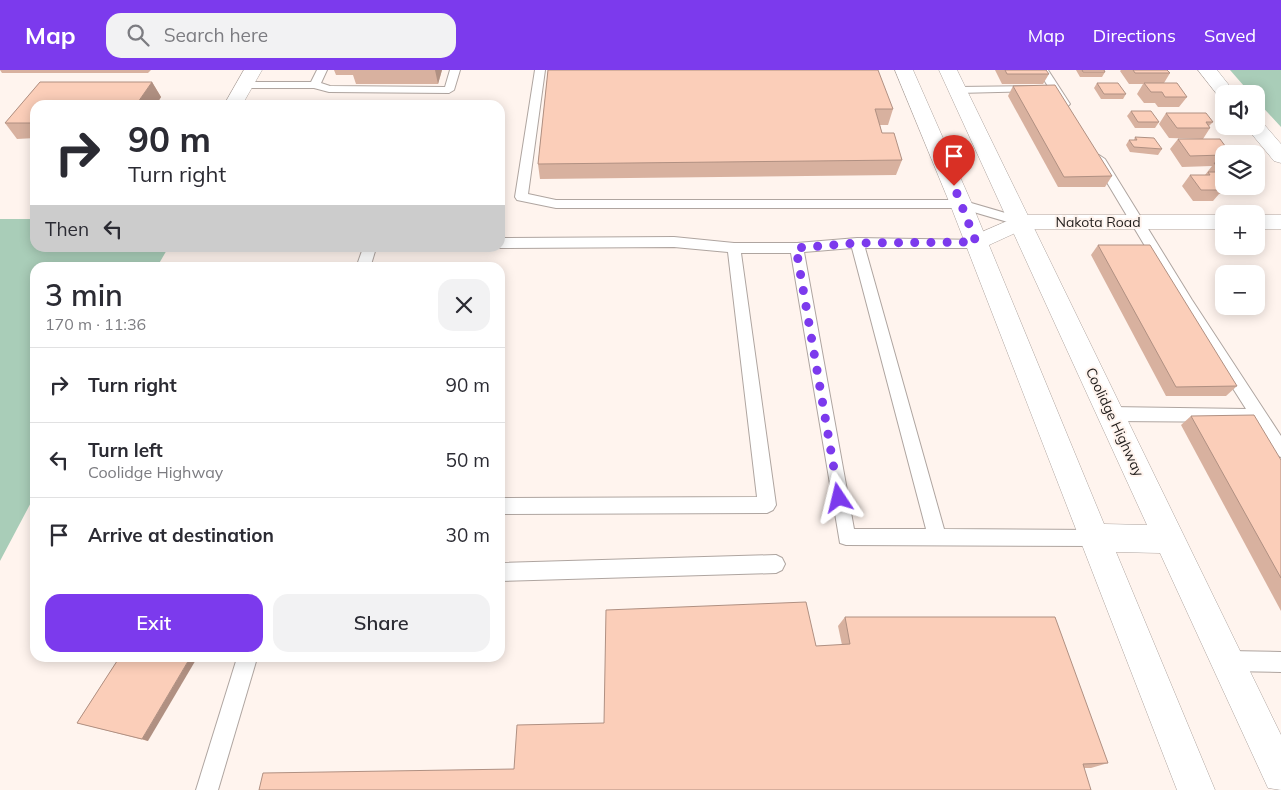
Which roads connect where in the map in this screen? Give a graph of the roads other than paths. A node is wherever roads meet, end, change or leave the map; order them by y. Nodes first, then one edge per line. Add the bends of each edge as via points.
1 (322, 70) edge
2 (455, 70) edge
3 (540, 70) edge
4 (904, 70) edge
5 (948, 70) edge
6 (1043, 70) edge
7 (1207, 70) edge
8 (249, 78) edge
9 (1220, 85) edge
10 (315, 86) junction
11 (1055, 89) junction
12 (958, 90) junction
13 (236, 100) edge
14 (1070, 114) edge
15 (1263, 135) edge
16 (1091, 147) edge
17 (1281, 157) edge
18 (961, 204) junction
19 (1021, 222) junction
20 (1137, 222) junction
21 (1215, 222) edge
22 (1265, 222) edge
23 (1281, 222) edge
24 (976, 242) junction
25 (505, 243) edge
26 (857, 243) junction
27 (734, 248) junction
28 (796, 248) junction
29 (1111, 414) junction
30 (1259, 416) junction
31 (1281, 450) edge
32 (505, 506) edge
33 (937, 537) junction
34 (1096, 538) junction
35 (1170, 539) junction
36 (776, 564) dead end
37 (505, 572) edge
38 (1228, 661) junction
39 (246, 662) edge
40 (1281, 662) edge
41 (1281, 775) edge
42 (207, 790) edge
43 (1196, 790) edge

1 - 10 lane
2 - 10 lane via 449,90 329,89
3 - 18 lane via 521,197 556,204
4 - 18 main road
5 - 12 main road, Coolidge Highway
6 - 11 lane
7 - 9 main road
8 - 10 lane
8 - 13 main road
11 - 12 lane
11 - 14 lane
12 - 19 main road, Coolidge Highway
15 - 17 main road
16 - 20 lane
18 - 19 lane
18 - 24 main road
19 - 20 main road, Nakota Road
19 - 24 main road, Nakota Road
19 - 29 main road, Coolidge Highway
20 - 21 main road, Nakota Road
20 - 30 lane
22 - 23 main road
24 - 26 lane
24 - 34 main road
25 - 27 lane via 674,242
26 - 28 lane
26 - 33 lane
27 - 28 lane
27 - 32 lane via 767,505
28 - 33 lane via 846,537
29 - 30 lane
29 - 35 main road, Coolidge Highway
30 - 31 lane
33 - 34 lane
34 - 35 main road
34 - 43 main road
35 - 38 main road, Coolidge Highway
36 - 37 lane
38 - 40 lane
38 - 41 main road, Coolidge Highway
39 - 42 lane

